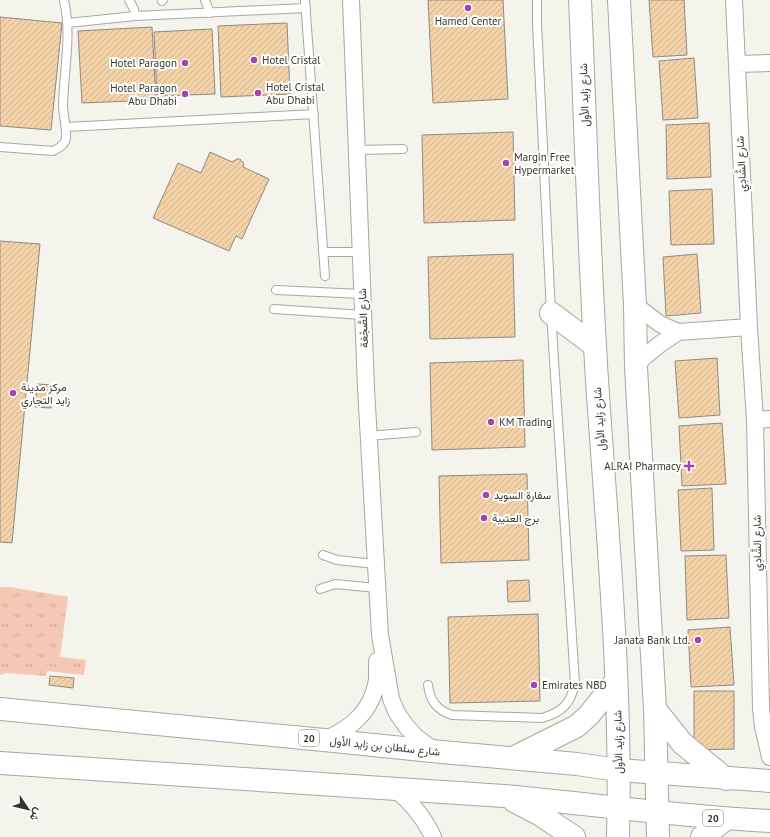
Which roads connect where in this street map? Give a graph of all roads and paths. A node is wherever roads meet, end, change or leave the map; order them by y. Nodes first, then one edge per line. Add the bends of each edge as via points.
1 (64, 0) edge
2 (129, 0) edge
3 (205, 0) edge
4 (537, 0) edge
5 (580, 0) edge
6 (619, 0) edge
7 (734, 0) edge
8 (350, 2) edge
9 (305, 4) edge
10 (210, 13) junction
11 (135, 16) junction
12 (68, 23) junction
13 (770, 63) edge
14 (737, 64) junction
15 (314, 114) junction
16 (66, 127) junction
17 (0, 147) edge
18 (403, 149) dead end
19 (358, 150) junction
20 (323, 252) junction
21 (361, 252) junction
22 (325, 276) dead end
23 (276, 290) dead end
24 (362, 294) junction
25 (635, 305) junction
26 (274, 309) dead end
27 (552, 313) junction
28 (363, 315) junction
29 (749, 327) junction
30 (678, 332) junction
31 (595, 346) junction
32 (636, 367) junction
33 (762, 420) edge
34 (416, 432) dead end
35 (368, 436) junction
36 (323, 555) dead end
37 (375, 564) junction
38 (376, 588) junction
39 (320, 589) dead end
40 (380, 636) junction
41 (616, 682) junction
42 (428, 685) dead end
43 (766, 708) edge
44 (0, 709) edge
45 (655, 709) junction
46 (324, 740) junction
47 (442, 752) junction
48 (770, 757) edge
49 (513, 758) junction
50 (0, 763) edge
51 (618, 770) junction
52 (657, 773) junction
53 (726, 779) junction
54 (770, 781) edge
55 (395, 789) junction
56 (504, 796) junction
57 (619, 808) junction
58 (657, 812) junction
59 (726, 819) junction
60 (770, 821) edge
61 (433, 837) edge
62 (574, 837) edge
63 (618, 837) edge
64 (658, 837) edge
65 (702, 837) edge

1 - 12 lane
2 - 11 lane
3 - 10 lane
4 - 27 lane
5 - 31 main road, شارع زايد الأول
6 - 25 main road
7 - 14 street, شارع الشَّادِي
8 - 19 street, شارع الصَّجْعَة
9 - 10 lane
9 - 15 lane
10 - 11 lane
11 - 12 lane
12 - 16 lane via 63,103
13 - 14 street
14 - 29 street, شارع الشَّادِي
15 - 16 lane
15 - 20 lane
16 - 17 lane via 64,144 53,151
18 - 19 lane
19 - 21 street, شارع الصَّجْعَة
20 - 21 lane
20 - 22 lane
21 - 24 street, شارع الصَّجْعَة
23 - 24 lane
24 - 28 street, شارع الصَّجْعَة
25 - 30 street via 660,324
25 - 32 main road
26 - 28 lane
27 - 31 main road
27 - 42 lane via 575,683 573,693 561,710 542,718 452,715 437,708 432,701
28 - 35 street, شارع الصَّجْعَة
29 - 30 street
29 - 33 street, شارع الشَّادِي
30 - 32 street via 643,358
31 - 41 main road, شارع زايد الأول
32 - 45 main road
33 - 43 street, شارع الشَّادِي
34 - 35 lane
35 - 37 street, شارع الصَّجْعَة
36 - 37 lane via 337,560
37 - 38 street, شارع الصَّجْعَة
38 - 39 lane via 335,584
38 - 40 street, شارع الصَّجْعَة
40 - 46 street, شارع الصَّجْعَة via 377,679 365,711 340,733
40 - 47 street, شارع الصَّجْعَة via 391,699 397,713 416,737
41 - 49 main road via 577,726
41 - 51 main road, شارع زايد الأول
43 - 48 street, شارع الشَّادِي via 765,740
44 - 46 main road, شارع سلطان بن زايد الأول / 20
45 - 52 main road
45 - 53 main road via 682,743
46 - 47 main road, شارع سلطان بن زايد الأول / 20
47 - 49 main road, شارع سلطان بن زايد الأول / 20
49 - 51 main road, شارع سلطان بن زايد الأول / 20
50 - 55 main road, 20
51 - 52 main road, شارع سلطان بن زايد الأول / 20
51 - 57 main road, شارع زايد الأول
52 - 53 main road, شارع سلطان بن زايد الأول / 20
52 - 58 main road
53 - 54 main road, شارع سلطان بن زايد الأول / 20
55 - 56 main road, 20
55 - 61 street via 420,813
56 - 57 main road, 20
56 - 62 main road via 540,814
57 - 58 main road, 20
57 - 63 main road, شارع زايد الأول
58 - 59 main road, 20
58 - 64 main road
59 - 60 main road, 20
59 - 65 main road

